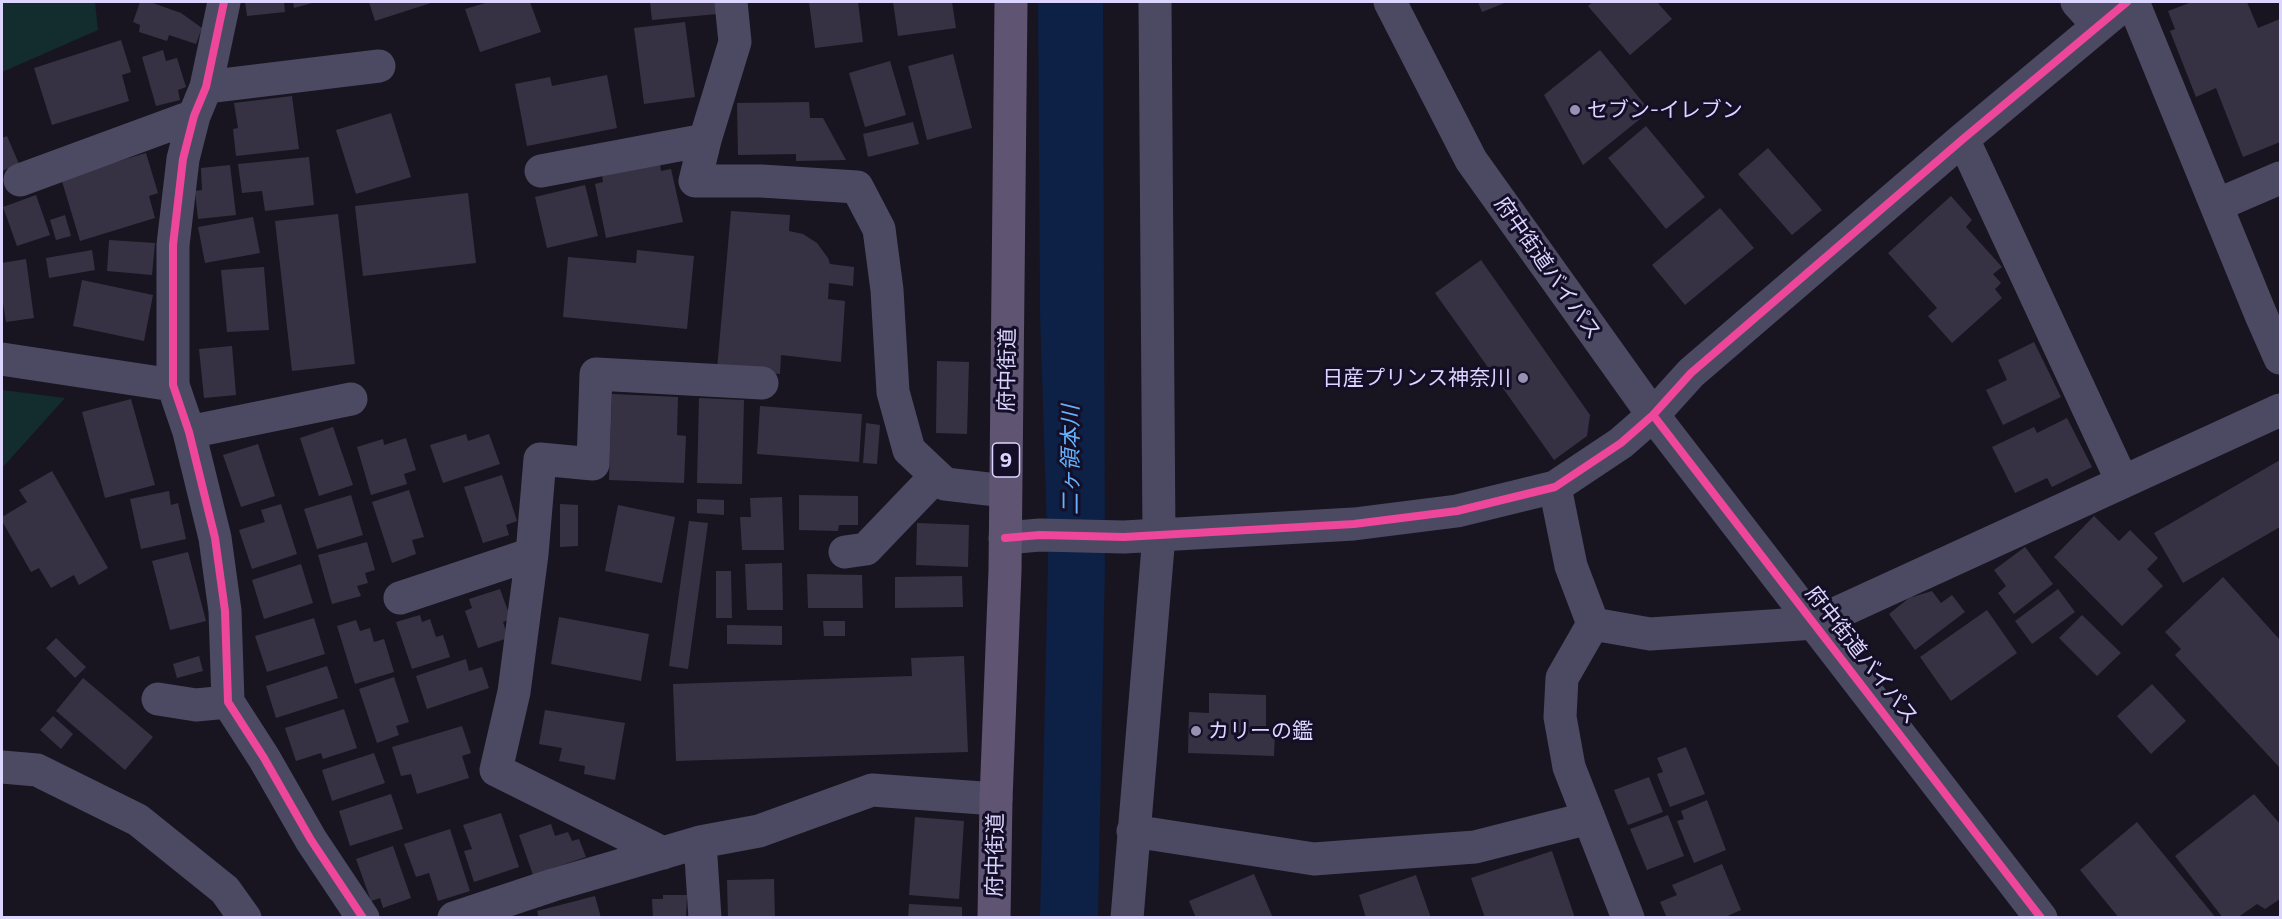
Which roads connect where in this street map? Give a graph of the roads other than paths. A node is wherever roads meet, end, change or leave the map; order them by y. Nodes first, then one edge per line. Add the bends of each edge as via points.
1 (224, 2) edge
2 (730, 2) edge
3 (1011, 2) edge
4 (1155, 2) edge
5 (1390, 2) edge
6 (2127, 2) edge
7 (2133, 2) edge
8 (2088, 13) edge
9 (379, 66) dead end
10 (200, 101) junction
11 (1963, 139) junction
12 (705, 140) junction
13 (541, 171) dead end
14 (2280, 178) edge
15 (20, 180) dead end
16 (2217, 205) junction
17 (2280, 358) edge
18 (2, 359) edge
19 (762, 383) dead end
20 (173, 385) junction
21 (351, 399) dead end
22 (2280, 410) edge
23 (1653, 415) junction
24 (189, 432) junction
25 (936, 476) junction
26 (2122, 481) junction
27 (1555, 487) junction
28 (1005, 491) junction
29 (1159, 535) junction
30 (1005, 538) junction
31 (845, 552) dead end
32 (532, 554) junction
33 (400, 598) dead end
34 (1815, 623) junction
35 (1593, 624) junction
36 (158, 699) dead end
37 (228, 702) junction
38 (2, 767) edge
39 (996, 799) junction
40 (1589, 818) junction
41 (1133, 831) junction
42 (700, 842) junction
43 (663, 853) junction
44 (504, 910) edge
45 (245, 918) edge
46 (363, 918) edge
47 (454, 918) edge
48 (705, 918) edge
49 (994, 918) edge
50 (1127, 918) edge
51 (1628, 918) edge
52 (2040, 918) edge

1 - 10 street
2 - 12 street via 735,42
3 - 28 main road, 府中街道 / 9
4 - 29 street
5 - 23 street, 府中街道バイパス via 1471,160
6 - 8 street
7 - 16 street
8 - 11 street
9 - 10 street
10 - 15 street
10 - 20 street via 183,159 173,245
11 - 23 street via 1691,373
11 - 26 street
12 - 13 street
12 - 25 street via 695,181 857,187 879,230 893,392 906,440 909,450
14 - 16 street
16 - 17 street
18 - 20 street
19 - 32 street via 596,374 593,464 540,459
20 - 24 street
21 - 24 street
22 - 26 street
23 - 27 street via 1622,443
23 - 34 street, 府中街道バイパス
24 - 37 street via 215,538 225,611
25 - 28 street via 945,484
25 - 31 street via 866,549
26 - 34 street
27 - 29 street via 1457,511 1354,525
27 - 35 street via 1571,566
28 - 30 main road, 府中街道 / 9
29 - 30 street
29 - 41 street
30 - 39 main road, 府中街道 / 9
32 - 33 street
32 - 43 street via 514,692 496,770
34 - 35 street via 1650,634
34 - 52 street, 府中街道バイパス
35 - 40 street via 1562,678 1560,717 1569,767
36 - 37 street via 195,705
37 - 46 street
38 - 45 street via 36,770 138,820 225,890
39 - 42 street via 872,790 759,831
39 - 49 main road, 府中街道 / 9
40 - 41 street via 1475,847 1314,859
40 - 51 street
41 - 50 street
42 - 43 street
42 - 48 street
43 - 44 street
44 - 47 street

